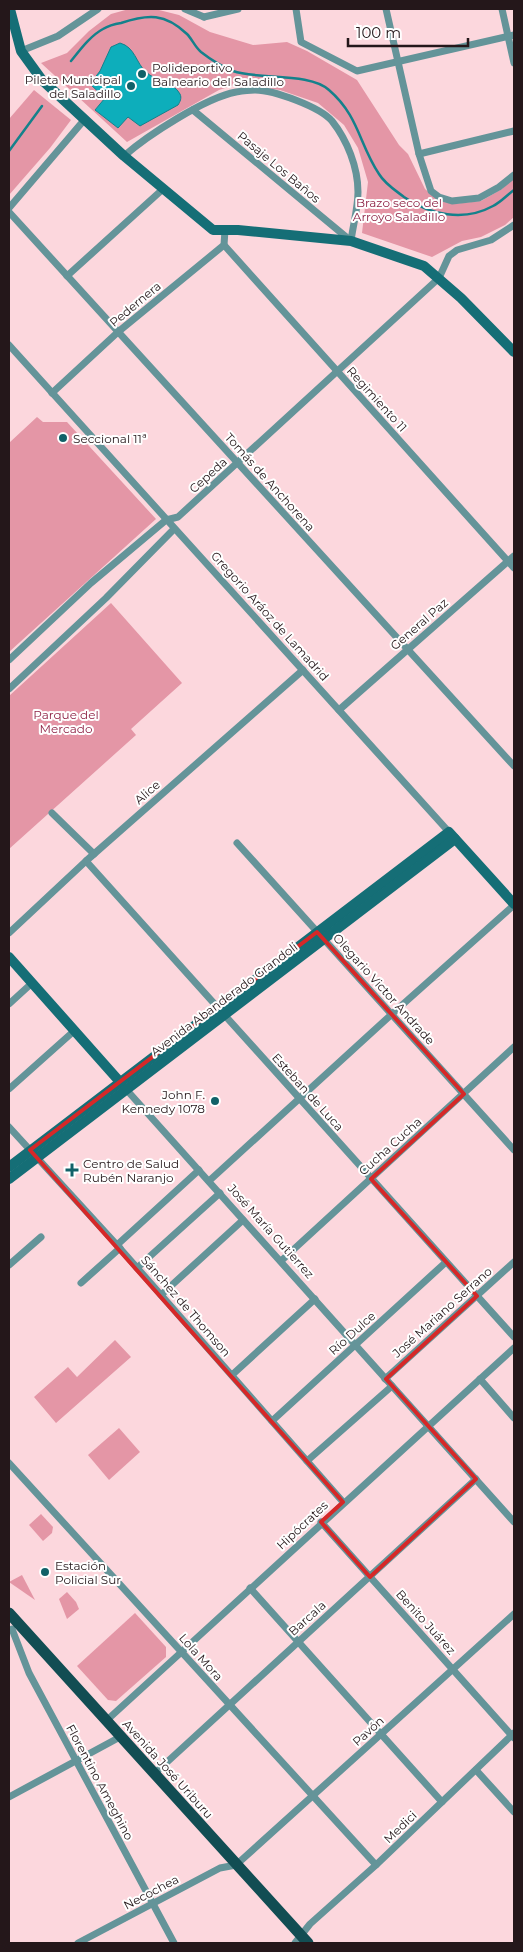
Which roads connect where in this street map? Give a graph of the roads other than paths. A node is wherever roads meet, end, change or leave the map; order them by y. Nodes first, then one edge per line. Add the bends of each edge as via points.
1 (98, 9) edge
2 (185, 9) edge
3 (203, 9) edge
4 (238, 9) edge
5 (296, 9) edge
6 (386, 9) edge
7 (502, 9) edge
8 (11, 11) edge
9 (204, 17) junction
10 (511, 36) edge
11 (21, 51) junction
12 (398, 62) junction
13 (514, 63) edge
14 (193, 110) junction
15 (85, 119) junction
16 (514, 131) edge
17 (419, 154) junction
18 (124, 156) junction
19 (514, 175) edge
20 (163, 189) junction
21 (9, 208) edge
22 (9, 212) edge
23 (514, 225) edge
24 (224, 230) junction
25 (351, 241) junction
26 (224, 245) junction
27 (67, 276) junction
28 (439, 278) junction
29 (118, 332) junction
30 (9, 345) edge
31 (514, 352) edge
32 (338, 371) junction
33 (52, 392) junction
34 (237, 463) junction
35 (166, 520) junction
36 (174, 529) junction
37 (514, 556) edge
38 (508, 561) junction
39 (514, 568) edge
40 (407, 649) junction
41 (9, 660) edge
42 (303, 670) junction
43 (9, 689) edge
44 (339, 710) junction
45 (514, 766) edge
46 (52, 814) dead end
47 (452, 835) junction
48 (237, 843) dead end
49 (94, 854) junction
50 (86, 861) junction
51 (514, 904) edge
52 (9, 933) edge
53 (321, 936) junction
54 (9, 957) edge
55 (32, 983) junction
56 (9, 1004) edge
57 (221, 1012) junction
58 (392, 1014) junction
59 (74, 1031) junction
60 (514, 1047) edge
61 (123, 1085) junction
62 (9, 1089) edge
63 (464, 1094) junction
64 (300, 1099) junction
65 (9, 1127) edge
66 (514, 1150) edge
67 (34, 1154) junction
68 (9, 1167) edge
69 (199, 1170) junction
70 (9, 1179) edge
71 (372, 1179) junction
72 (209, 1181) junction
73 (220, 1193) junction
74 (243, 1220) junction
75 (41, 1236) dead end
76 (118, 1247) junction
77 (281, 1261) junction
78 (446, 1262) junction
79 (514, 1262) edge
80 (9, 1266) edge
81 (137, 1268) junction
82 (81, 1283) dead end
83 (161, 1295) junction
84 (477, 1296) junction
85 (315, 1299) junction
86 (514, 1337) edge
87 (356, 1345) junction
88 (514, 1348) edge
89 (232, 1375) junction
90 (386, 1379) junction
91 (480, 1379) junction
92 (392, 1386) junction
93 (514, 1418) edge
94 (272, 1421) junction
95 (428, 1426) junction
96 (307, 1461) junction
97 (9, 1463) edge
98 (476, 1479) junction
99 (344, 1502) junction
100 (513, 1518) edge
101 (321, 1522) junction
102 (370, 1576) junction
103 (250, 1588) junction
104 (9, 1613) edge
105 (514, 1614) edge
106 (13, 1627) edge
107 (299, 1642) junction
108 (181, 1651) junction
109 (454, 1669) junction
110 (230, 1705) junction
111 (106, 1720) junction
112 (381, 1734) junction
113 (514, 1736) edge
114 (120, 1737) junction
115 (76, 1761) junction
116 (476, 1770) junction
117 (154, 1774) junction
118 (313, 1796) junction
119 (9, 1797) edge
120 (442, 1802) junction
121 (514, 1812) edge
122 (236, 1865) junction
123 (376, 1865) junction
124 (153, 1903) junction
125 (301, 1941) edge
126 (78, 1943) edge
127 (174, 1943) edge

1 - 11 street via 58,36
2 - 9 street
3 - 9 street
4 - 9 street
5 - 12 street via 301,42 358,71
6 - 12 street
7 - 10 street
8 - 11 street
10 - 12 street
10 - 13 street
11 - 15 street via 42,80
12 - 17 street
14 - 18 street
14 - 25 street, Pasaje Los Baños
14 - 25 street via 218,97 256,90 309,105 331,120 343,137 355,165 358,192
15 - 18 street
15 - 21 street
16 - 17 street
17 - 19 street via 431,191 452,201 479,198
18 - 20 street
20 - 24 street via 213,230
20 - 27 street
22 - 27 street, Tomás de Anchorena
23 - 28 street via 491,240 457,250 449,256
24 - 25 street
24 - 26 street
25 - 28 street via 424,266
26 - 29 street, Pedernera
26 - 32 street, Regimiento 11
27 - 29 street, Tomás de Anchorena
28 - 31 street
28 - 32 street, Cepeda
29 - 33 street, Pedernera
29 - 34 street, Tomás de Anchorena
30 - 33 street, Gregorio Aráoz de Lamadrid
32 - 34 street, Cepeda
32 - 38 street, Regimiento 11
33 - 35 street, Gregorio Aráoz de Lamadrid
34 - 35 street, Cepeda via 178,517
34 - 40 street, Tomás de Anchorena
35 - 36 street, Gregorio Aráoz de Lamadrid
35 - 41 street, Cepeda via 91,583
36 - 42 street, Gregorio Aráoz de Lamadrid
36 - 43 street
37 - 38 street, General Paz
38 - 39 street, Regimiento 11
38 - 40 street, General Paz
40 - 44 street, General Paz
40 - 45 street, Tomás de Anchorena
42 - 44 street, Gregorio Aráoz de Lamadrid
42 - 49 street, Alice
44 - 47 street, Gregorio Aráoz de Lamadrid
46 - 49 street
47 - 51 street, Gregorio Aráoz de Lamadrid
47 - 53 street, Avenida Abanderado Grandoli
48 - 53 street, Olegario Victor Andrade
49 - 50 street, Alice
50 - 52 street, Alice
50 - 57 street, Esteban de Luca
51 - 58 street
53 - 57 street, Avenida Abanderado Grandoli
53 - 58 street, Olegario Victor Andrade
54 - 55 street, José María Gutierrez
55 - 56 street
55 - 59 street, José María Gutierrez
57 - 61 street, Avenida Abanderado Grandoli
57 - 64 street, Esteban de Luca
58 - 63 street, Olegario Victor Andrade
58 - 64 street
59 - 61 street, José María Gutierrez
59 - 62 street
60 - 63 street, Cucha Cucha
61 - 67 street, Avenida Abanderado Grandoli
61 - 69 street, José María Gutierrez
63 - 66 street, Olegario Victor Andrade
63 - 71 street, Cucha Cucha
64 - 71 street, Esteban de Luca
64 - 72 street
65 - 67 street, Sánchez de Thomson
67 - 68 street, Avenida Abanderado Grandoli
67 - 70 street, Avenida Abanderado Grandoli
67 - 76 street, Sánchez de Thomson
69 - 72 street, José María Gutierrez
69 - 76 street
71 - 77 street, Cucha Cucha
71 - 78 street, Esteban de Luca
72 - 73 street, José María Gutierrez
73 - 74 street, José María Gutierrez
73 - 81 street
74 - 77 street, José María Gutierrez
74 - 83 street
75 - 80 street
76 - 81 street, Sánchez de Thomson
76 - 82 street
77 - 85 street, José María Gutierrez
78 - 84 street, Esteban de Luca
78 - 87 street, Río Dulce
79 - 84 street, José Mariano Serrano
81 - 83 street, Sánchez de Thomson
83 - 89 street, Sánchez de Thomson
84 - 86 street, Esteban de Luca
84 - 90 street, José Mariano Serrano
85 - 87 street, José María Gutierrez
85 - 89 street
87 - 90 street, José María Gutierrez
87 - 94 street, Río Dulce
88 - 91 street, Hipócrates
89 - 94 street, Sánchez de Thomson
90 - 92 street, José María Gutierrez
91 - 93 street
91 - 95 street, Hipócrates
92 - 95 street, José María Gutierrez
92 - 96 street
94 - 96 street, Sánchez de Thomson
95 - 98 street, José María Gutierrez
95 - 99 street, Hipócrates
96 - 99 street, Sánchez de Thomson
97 - 108 street, Lola Mora
98 - 100 street, José María Gutierrez
98 - 102 street, Barcala
99 - 101 street, Hipócrates
101 - 102 street, Benito Juárez
101 - 103 street, Hipócrates
102 - 107 street, Barcala
102 - 109 street, Benito Juárez
103 - 107 street
103 - 108 street, Hipócrates
104 - 106 main road, Avenida José Uriburu
105 - 109 street, Pavón
106 - 111 main road, Avenida José Uriburu
106 - 115 street, Florentino Ameghino via 29,1673
107 - 110 street, Barcala
107 - 112 street
108 - 110 street, Lola Mora
108 - 111 street, Hipócrates
109 - 112 street, Pavón
109 - 113 street, Benito Juárez
110 - 117 street, Barcala
110 - 118 street, Lola Mora
111 - 114 main road, Avenida José Uriburu
112 - 118 street, Pavón
112 - 120 street
113 - 116 street, Medici
114 - 115 street
114 - 117 main road, Avenida José Uriburu
115 - 119 street
115 - 124 street, Florentino Ameghino
116 - 120 street, Medici
116 - 121 street
117 - 122 main road, Avenida José Uriburu
118 - 122 street, Pavón
118 - 123 street, Lola Mora
120 - 123 street, Medici
122 - 124 street, Necochea via 220,1868
122 - 125 main road, Avenida José Uriburu
123 - 125 street, Medici via 310,1924
124 - 126 street, Necochea
124 - 127 street, Florentino Ameghino

